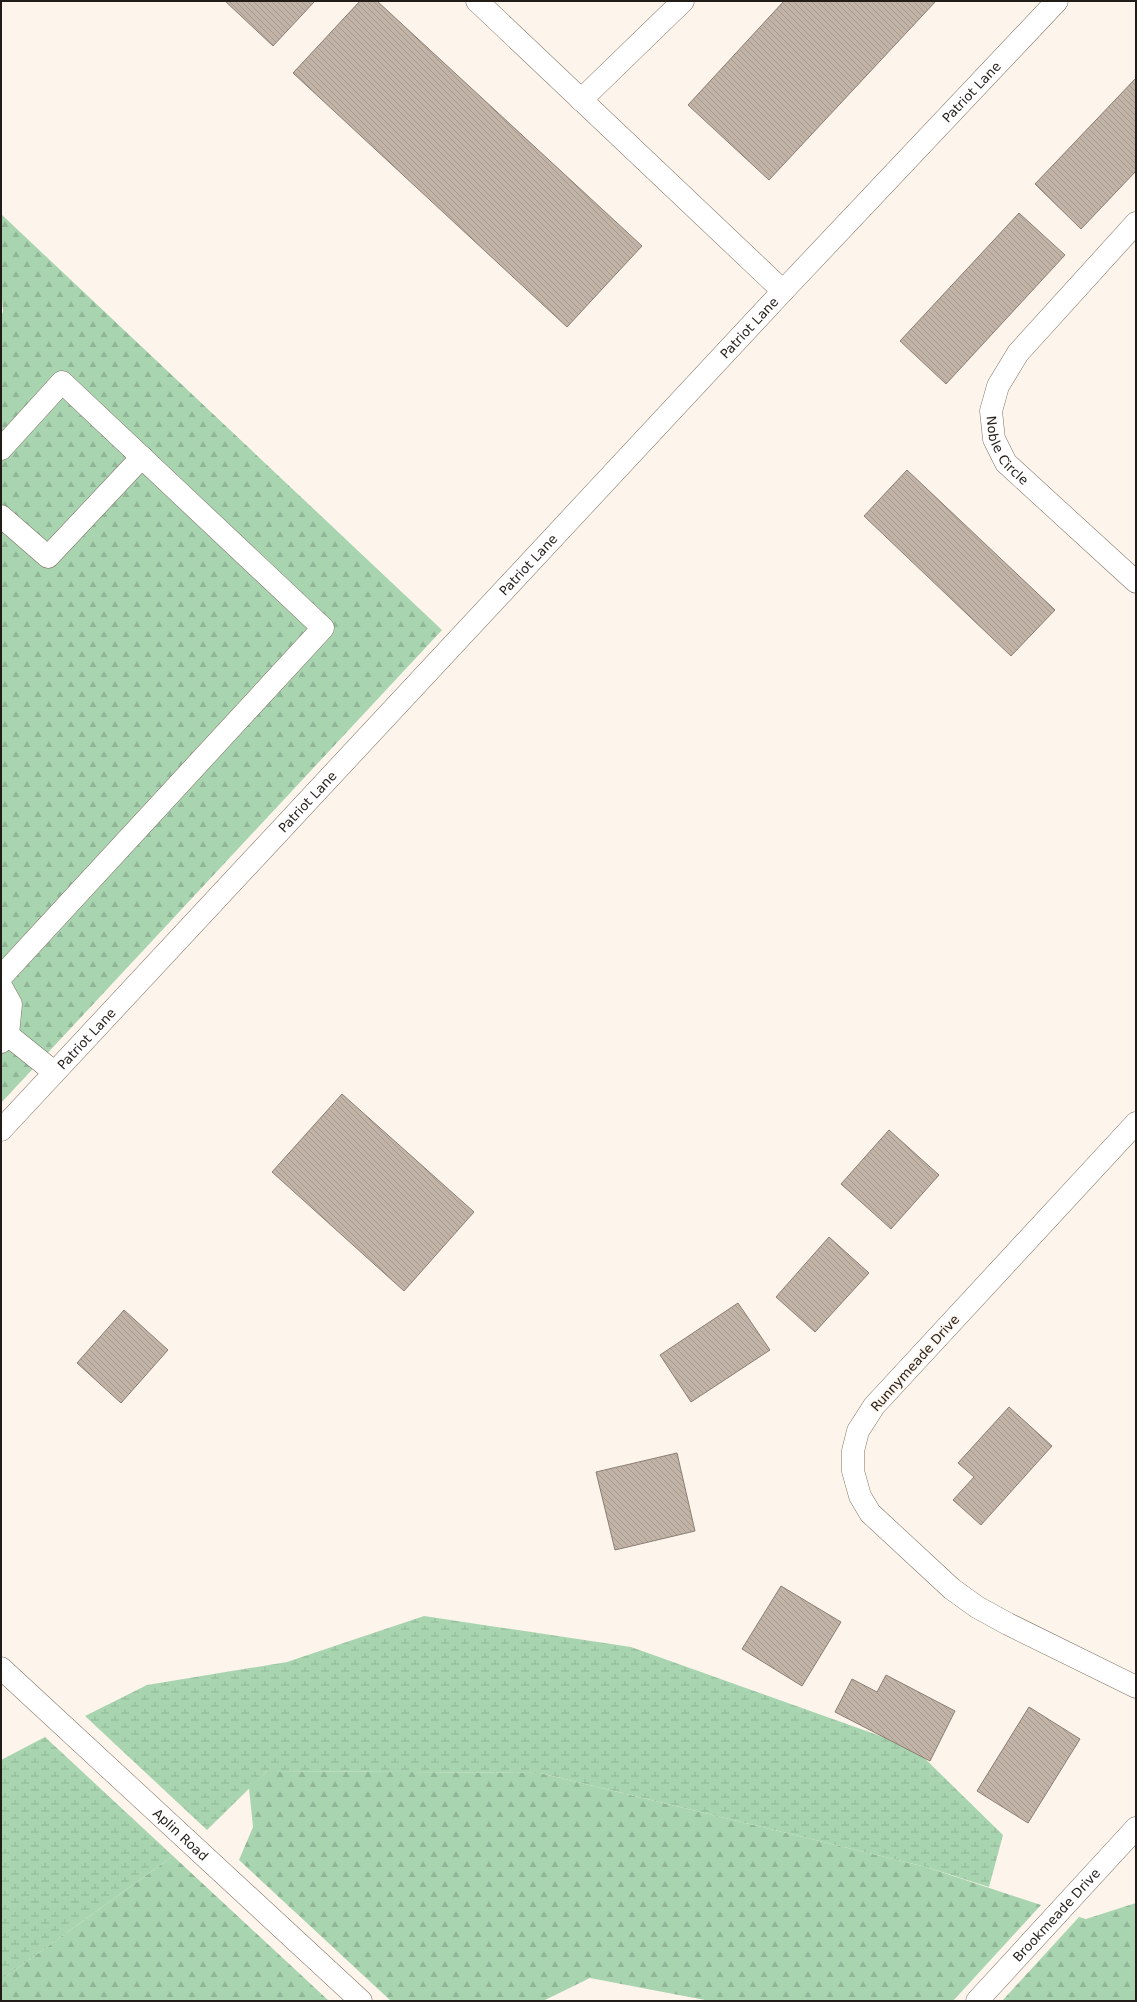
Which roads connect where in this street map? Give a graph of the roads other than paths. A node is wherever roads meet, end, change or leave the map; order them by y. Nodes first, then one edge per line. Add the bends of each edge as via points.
1 (477, 1) edge
2 (683, 1) edge
3 (1057, 1) edge
4 (581, 100) junction
5 (1136, 223) edge
6 (782, 291) junction
7 (1, 449) edge
8 (142, 457) junction
9 (1, 516) edge
10 (1136, 582) edge
11 (1, 977) edge
12 (1, 986) edge
13 (5, 1038) edge
14 (54, 1072) junction
15 (1136, 1123) edge
16 (1, 1130) edge
17 (1, 1668) edge
18 (1136, 1687) edge
19 (1136, 1828) edge
20 (361, 2001) edge
21 (977, 2001) edge

1 - 4 street
2 - 4 street
3 - 6 street, Patriot Lane
4 - 6 street
5 - 10 street, Noble Circle via 1018,353 998,386 991,411 994,439 1006,463
6 - 14 street, Patriot Lane
7 - 8 street via 62,382
8 - 9 street via 48,557
8 - 11 street via 323,628
12 - 13 street via 11,1004
13 - 14 street
14 - 16 street, Patriot Lane
15 - 18 street, Runnymeade Drive via 874,1406 858,1431 853,1451 853,1471 860,1496 870,1513 952,1589 977,1607 1008,1624
17 - 20 street, Aplin Road
19 - 21 street, Brookmeade Drive

